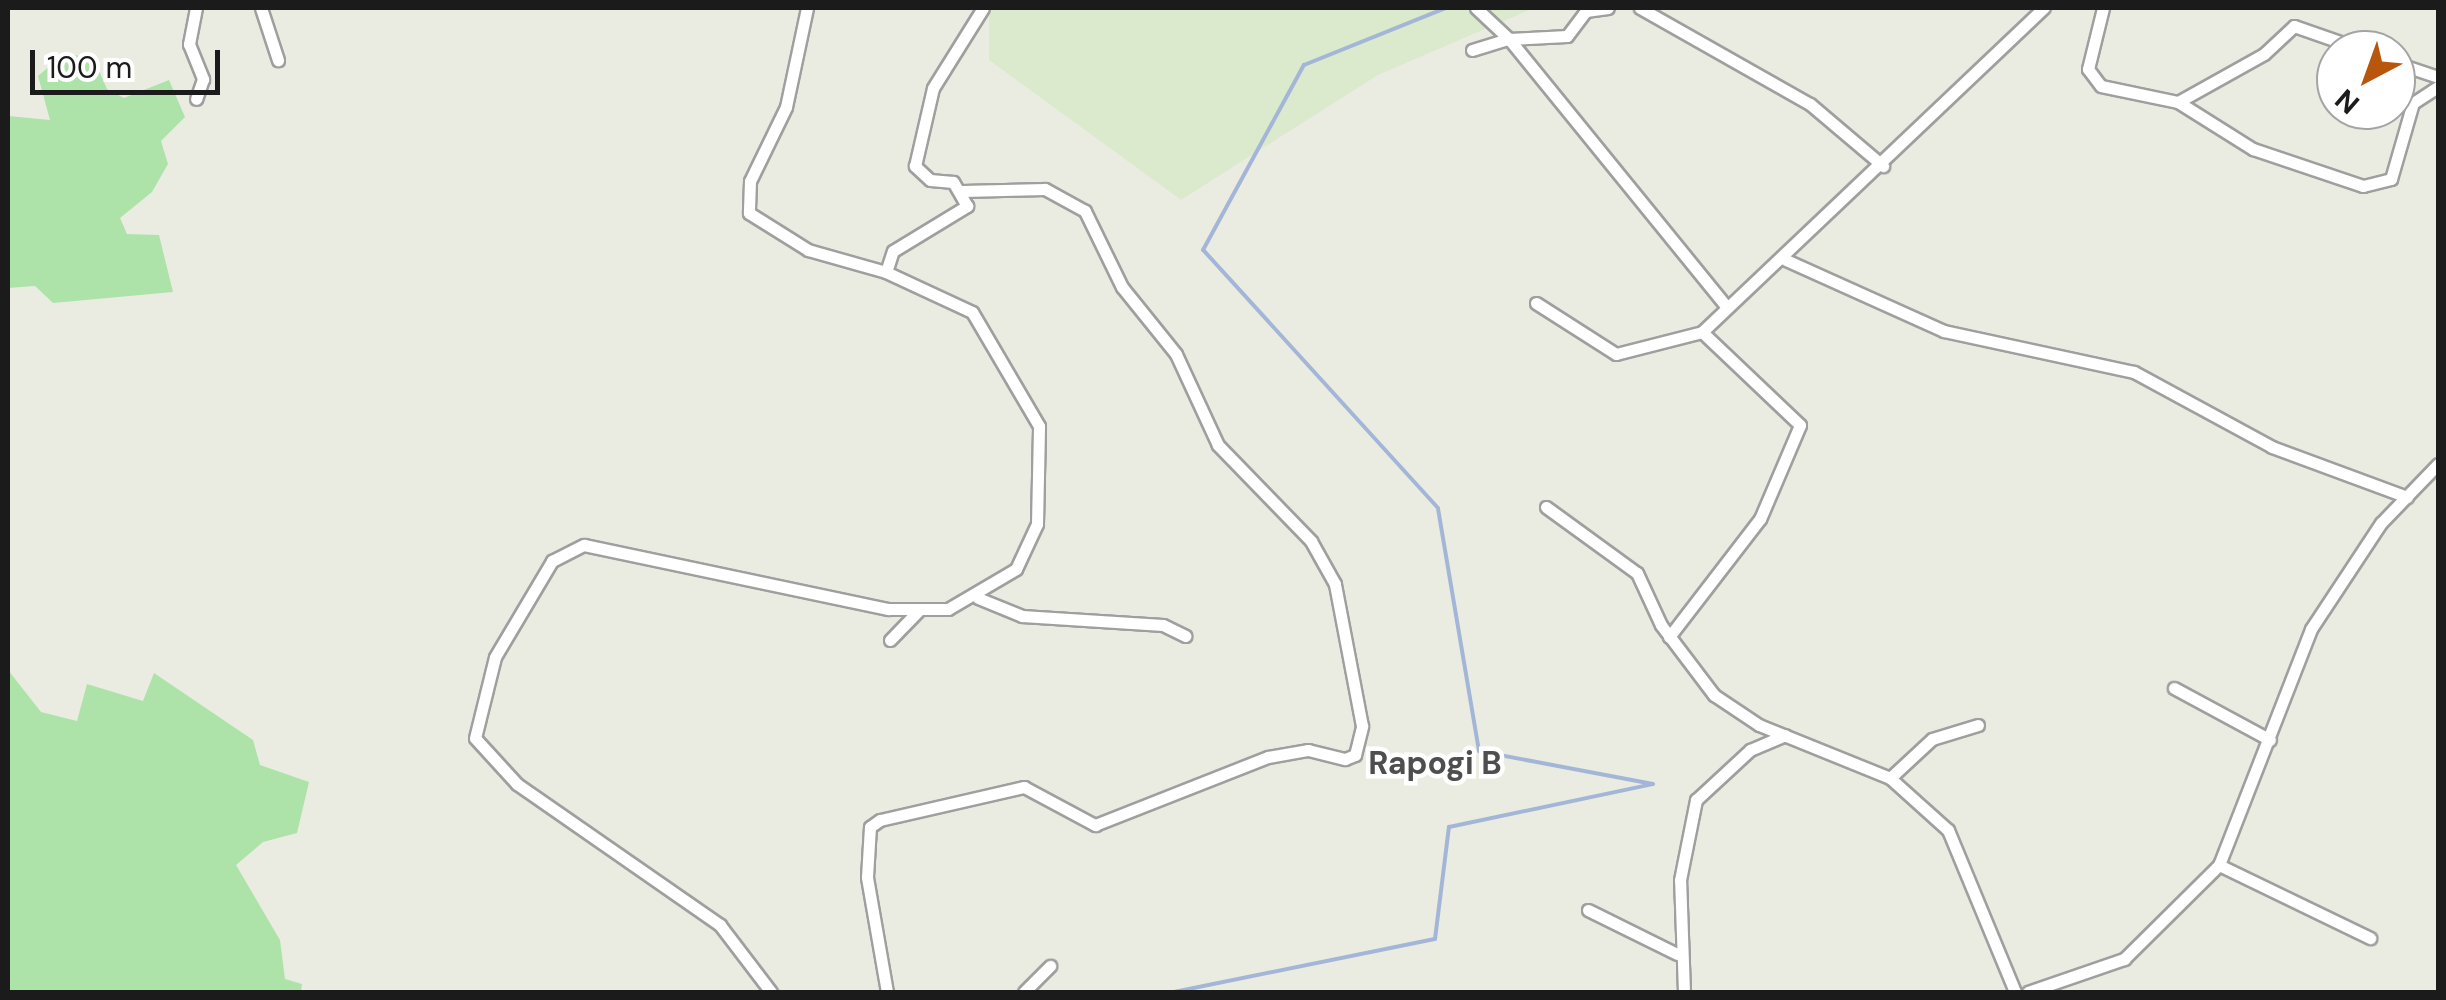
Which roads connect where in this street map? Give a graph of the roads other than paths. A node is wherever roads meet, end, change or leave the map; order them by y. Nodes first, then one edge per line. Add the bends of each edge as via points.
1 (196, 8) edge
2 (261, 8) edge
3 (807, 8) edge
4 (982, 8) edge
5 (1476, 8) edge
6 (1608, 8) edge
7 (1640, 8) edge
8 (2044, 8) edge
9 (2103, 8) edge
10 (2316, 34) edge
11 (1509, 39) junction
12 (1472, 50) dead end
13 (278, 60) dead end
14 (2438, 87) edge
15 (196, 99) dead end
16 (2178, 102) junction
17 (1883, 166) junction
18 (962, 191) junction
19 (1786, 260) junction
20 (886, 272) junction
21 (1536, 302) dead end
22 (1727, 308) junction
23 (1702, 332) junction
24 (2438, 464) edge
25 (2408, 498) junction
26 (1546, 507) dead end
27 (978, 598) junction
28 (920, 609) junction
29 (1186, 636) dead end
30 (1669, 638) junction
31 (890, 640) dead end
32 (2174, 688) dead end
33 (1978, 725) dead end
34 (1785, 736) junction
35 (2270, 740) junction
36 (1890, 778) junction
37 (2219, 865) junction
38 (1588, 910) dead end
39 (2370, 938) dead end
40 (1677, 954) junction
41 (1050, 966) dead end
42 (771, 992) edge
43 (888, 992) edge
44 (1024, 992) edge
45 (1684, 992) edge
46 (2015, 992) edge
47 (2028, 992) edge

1 - 15 street via 189,44 203,79
2 - 13 street
3 - 20 street via 786,107 750,181 750,213 808,250
4 - 18 street via 933,88 915,166
5 - 11 street
6 - 11 street via 1586,11 1567,36
7 - 17 street via 1810,104
8 - 17 street
9 - 16 street via 2092,78 2130,96
10 - 16 street via 2294,26 2264,54
11 - 12 street
11 - 22 street
14 - 16 street via 2413,103 2391,179 2377,188 2252,149
17 - 19 street
18 - 20 street via 963,212 892,251
18 - 43 street via 1044,188 1084,212 1122,287 1176,354 1218,445 1311,541 1335,584 1362,726 1356,755 1346,759 1308,750 1268,758 1095,824 1024,787 880,820 870,827 868,877
19 - 22 street
19 - 25 street via 1944,331 2134,372 2272,447
20 - 27 street via 972,312 1039,426 1029,549
21 - 23 street via 1616,354
22 - 23 street
23 - 30 street via 1800,424 1760,518
24 - 25 street
25 - 35 street via 2311,628
26 - 30 street via 1637,574
27 - 28 street
27 - 29 street via 1022,616 1163,625
28 - 31 street
28 - 42 street via 584,545 552,561 495,657 477,750 679,891 747,951
30 - 34 street via 1714,695
32 - 35 street
33 - 36 street via 1932,739
34 - 36 street
34 - 40 street via 1750,750 1696,800
35 - 37 street
36 - 46 street via 1961,851
37 - 39 street
37 - 47 street via 2124,959
38 - 40 street
40 - 45 street
41 - 44 street

